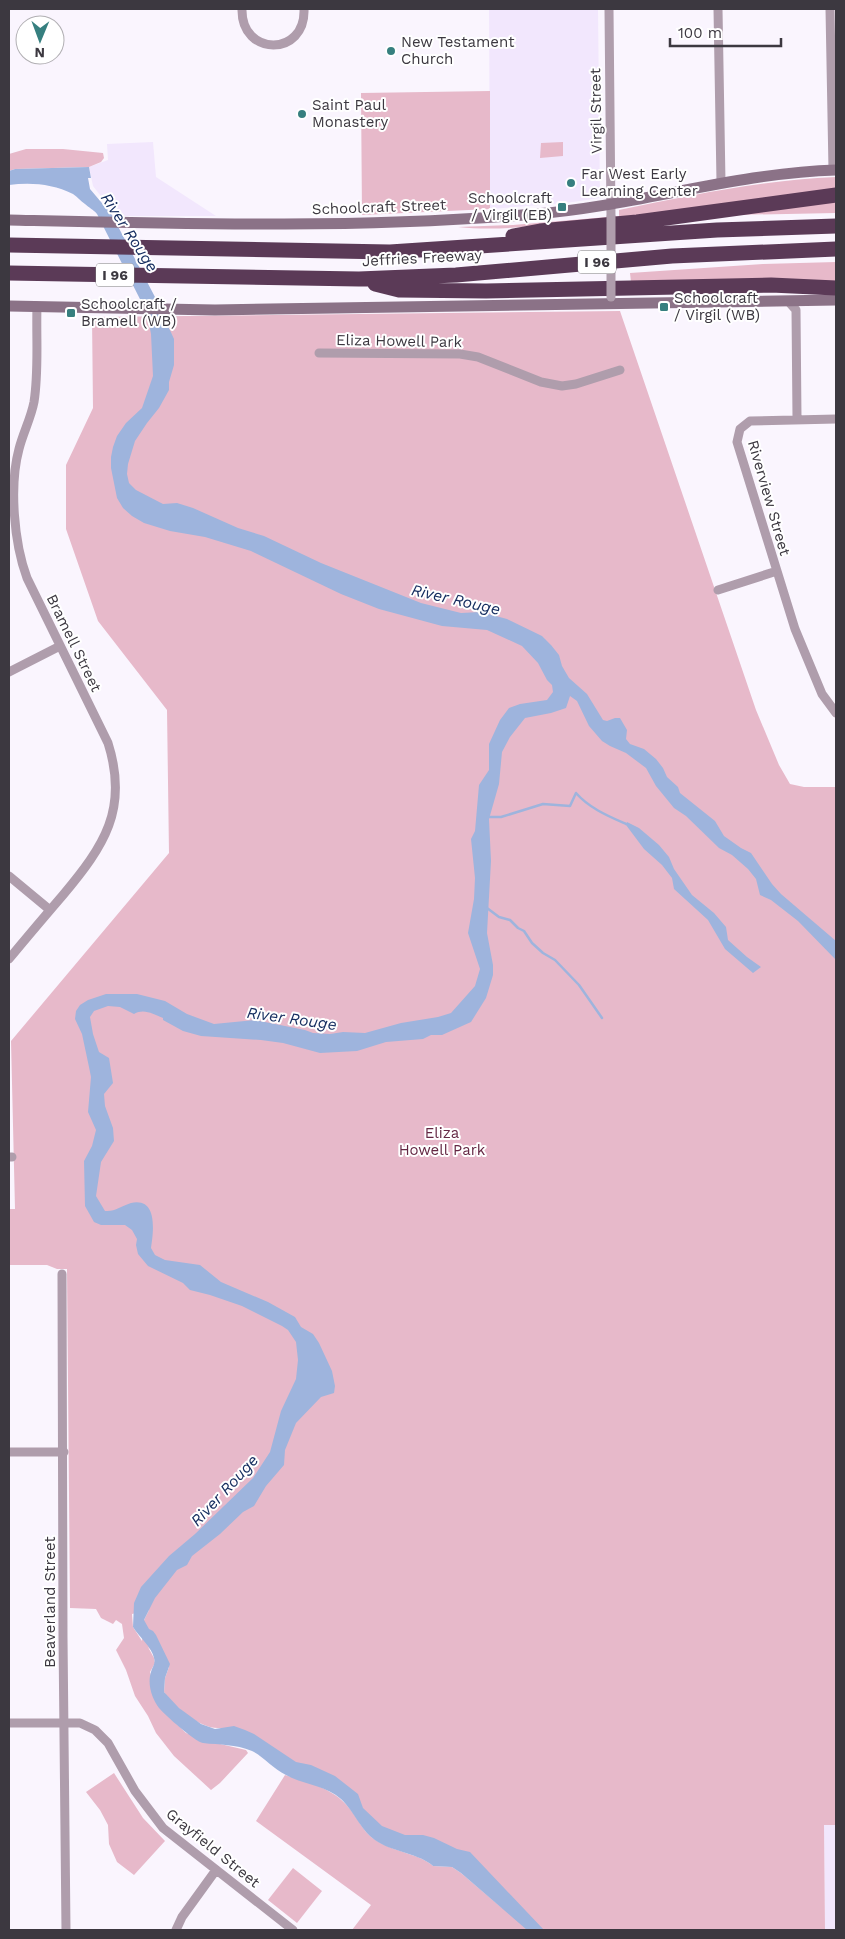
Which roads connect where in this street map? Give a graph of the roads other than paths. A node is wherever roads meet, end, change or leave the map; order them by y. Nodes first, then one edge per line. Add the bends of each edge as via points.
1 (242, 9) edge
2 (304, 9) edge
3 (609, 9) edge
4 (718, 9) edge
5 (830, 9) edge
6 (834, 170) edge
7 (720, 182) junction
8 (836, 195) edge
9 (611, 204) junction
10 (9, 220) edge
11 (836, 226) edge
12 (9, 245) edge
13 (451, 249) junction
14 (836, 250) edge
15 (9, 273) edge
16 (359, 279) junction
17 (836, 288) edge
18 (611, 300) junction
19 (836, 300) edge
20 (788, 301) junction
21 (9, 306) edge
22 (37, 306) junction
23 (319, 353) dead end
24 (620, 370) dead end
25 (797, 418) junction
26 (836, 419) edge
27 (14, 551) edge
28 (777, 571) junction
29 (718, 590) dead end
30 (60, 646) junction
31 (9, 672) edge
32 (836, 713) edge
33 (9, 876) edge
34 (50, 910) junction
35 (9, 959) edge
36 (62, 1274) dead end
37 (9, 1452) edge
38 (64, 1452) junction
39 (9, 1723) edge
40 (64, 1724) junction
41 (216, 1870) junction
42 (66, 1930) edge
43 (176, 1930) edge
44 (293, 1930) edge

1 - 2 street via 248,32 261,43 269,45 285,43 298,33
3 - 9 street, Virgil Street
4 - 7 street
5 - 6 street
6 - 7 main road, Schoolcraft Street
7 - 9 main road, Schoolcraft Street
8 - 13 highway via 637,222 540,231
9 - 10 main road, Schoolcraft Street via 534,214 385,223 258,225
9 - 18 street, Virgil Street, bridge
11 - 13 highway, Jeffries Freeway / I 96 via 716,230
12 - 13 highway, Jeffries Freeway / I 96 via 333,252
14 - 16 highway, Jeffries Freeway / I 96 via 682,256 456,275
15 - 16 highway, Jeffries Freeway / I 96
16 - 17 highway via 399,290 771,285
18 - 20 main road
18 - 22 main road via 260,309
19 - 20 main road
20 - 25 street via 796,310
21 - 22 main road
22 - 27 street, Bramell Street via 34,404 15,473
23 - 24 street, Eliza Howell Park via 460,354 478,357 541,382 562,386
25 - 26 street
25 - 28 street, Riverview Street via 750,421 737,436
27 - 30 street, Bramell Street
28 - 29 street
28 - 32 street, Riverview Street via 806,654 827,702
30 - 31 street
30 - 34 street, Bramell Street via 108,743 116,792 111,820 100,847
33 - 34 street
34 - 35 street, Bramell Street
36 - 38 street, Beaverland Street
37 - 38 street
38 - 40 street, Beaverland Street
39 - 40 street, Grayfield Street
40 - 41 street, Grayfield Street via 80,1723 102,1735 155,1820
40 - 42 street, Beaverland Street
41 - 43 street
41 - 44 street, Grayfield Street

